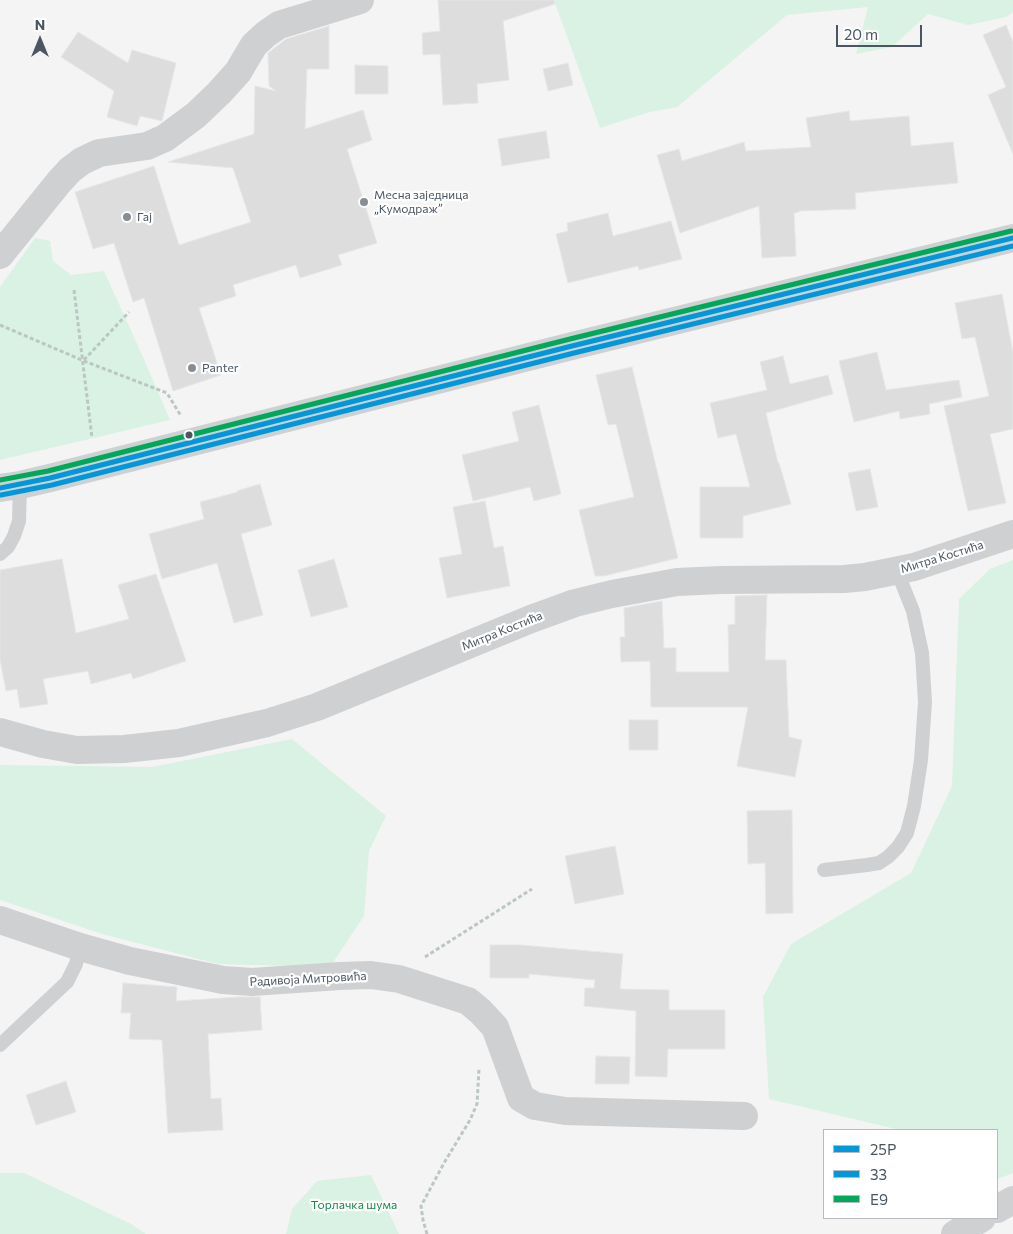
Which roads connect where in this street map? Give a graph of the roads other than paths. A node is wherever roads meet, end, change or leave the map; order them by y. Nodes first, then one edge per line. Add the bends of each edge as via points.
1 (360, 0) edge
2 (1013, 238) edge
3 (0, 254) edge
4 (10, 486) edge
5 (1013, 534) edge
6 (0, 554) edge
7 (898, 570) junction
8 (0, 732) edge
9 (824, 870) dead end
10 (0, 920) edge
11 (80, 947) junction
12 (0, 1045) edge
13 (744, 1116) dead end
14 (1013, 1200) edge
15 (998, 1208) edge
16 (980, 1219) edge
17 (955, 1234) edge

1 - 3 street via 279,25 266,34 218,93 165,138 147,146 99,153 82,161 59,182
2 - 4 street
4 - 6 lane via 19,521 8,547
5 - 7 street, Митра Костића
7 - 8 street, Митра Костића via 844,579 676,582 612,594 531,619 318,707 267,723 179,743 77,750
7 - 9 lane via 913,611 922,654 925,702 914,806 907,833 888,857 879,863
10 - 11 street, Радивоја Митровића
11 - 12 lane via 67,982
11 - 13 street, Радивоја Митровића via 223,980 259,982 371,975 399,979 468,1001 480,1011 495,1027 521,1098 535,1106 564,1111
14 - 15 street
16 - 17 street

